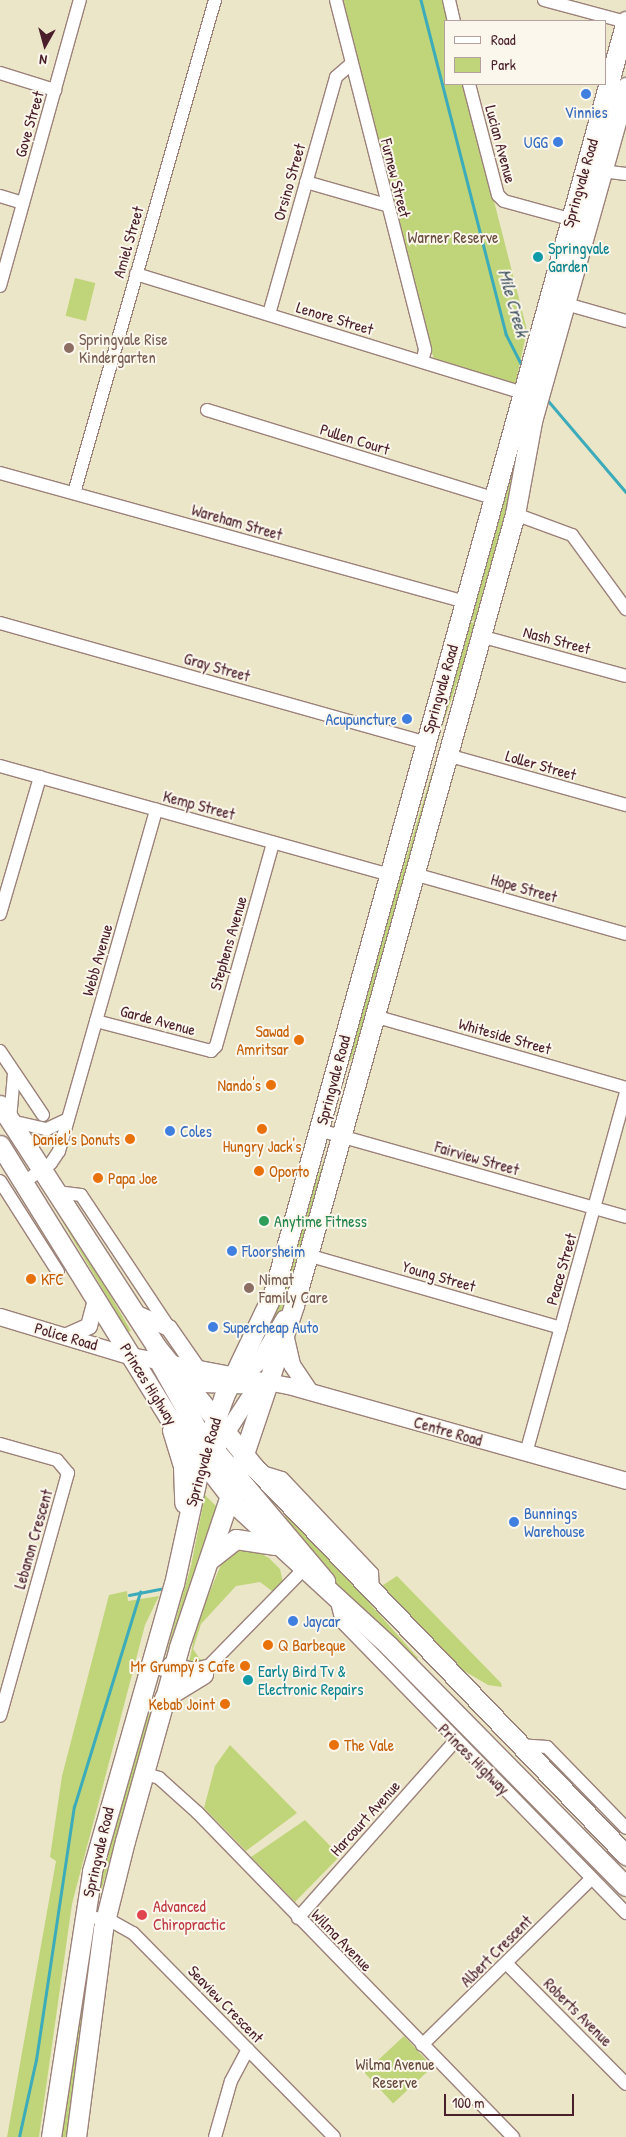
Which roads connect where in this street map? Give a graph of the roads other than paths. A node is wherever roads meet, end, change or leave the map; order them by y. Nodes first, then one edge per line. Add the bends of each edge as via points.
1 (80, 0) edge
2 (215, 0) edge
3 (336, 0) edge
4 (448, 0) edge
5 (544, 0) edge
6 (454, 20) edge
7 (626, 22) edge
8 (350, 65) junction
9 (0, 73) edge
10 (469, 85) edge
11 (626, 86) edge
12 (55, 90) junction
13 (602, 171) junction
14 (626, 174) edge
15 (306, 182) junction
16 (0, 196) edge
17 (23, 203) junction
18 (386, 205) junction
19 (570, 219) junction
20 (136, 274) junction
21 (0, 286) edge
22 (557, 301) junction
23 (269, 314) junction
24 (626, 321) edge
25 (422, 362) junction
26 (528, 396) junction
27 (208, 410) dead end
28 (0, 473) edge
29 (74, 493) junction
30 (493, 498) junction
31 (515, 514) junction
32 (465, 602) junction
33 (626, 609) edge
34 (0, 623) edge
35 (480, 636) junction
36 (626, 676) edge
37 (426, 743) junction
38 (447, 755) junction
39 (0, 766) edge
40 (40, 777) junction
41 (626, 805) edge
42 (156, 810) junction
43 (273, 842) junction
44 (414, 874) junction
45 (390, 875) junction
46 (0, 914) edge
47 (626, 934) edge
48 (374, 1016) junction
49 (96, 1020) junction
50 (0, 1051) edge
51 (211, 1051) joint
52 (14, 1073) junction
53 (626, 1088) edge
54 (626, 1093) edge
55 (7, 1115) edge
56 (43, 1115) dead end
57 (68, 1119) junction
58 (319, 1130) junction
59 (341, 1136) junction
60 (0, 1145) edge
61 (42, 1169) junction
62 (0, 1181) edge
63 (24, 1182) junction
64 (57, 1192) junction
65 (594, 1208) junction
66 (626, 1217) edge
67 (307, 1255) junction
68 (58, 1272) dead end
69 (96, 1299) junction
70 (294, 1305) junction
71 (135, 1313) junction
72 (0, 1317) edge
73 (561, 1328) junction
74 (170, 1329) junction
75 (285, 1334) junction
76 (67, 1336) junction
77 (131, 1356) junction
78 (161, 1359) junction
79 (189, 1372) junction
80 (237, 1378) junction
81 (270, 1381) junction
82 (310, 1392) junction
83 (168, 1416) junction
84 (214, 1419) junction
85 (227, 1435) junction
86 (0, 1444) edge
87 (526, 1453) junction
88 (204, 1454) junction
89 (244, 1455) junction
90 (237, 1475) junction
91 (626, 1481) edge
92 (229, 1496) junction
93 (185, 1530) junction
94 (274, 1545) junction
95 (206, 1563) junction
96 (303, 1570) junction
97 (335, 1596) junction
98 (151, 1666) junction
99 (173, 1668) junction
100 (207, 1669) junction
101 (164, 1698) junction
102 (488, 1715) junction
103 (0, 1716) edge
104 (472, 1730) junction
105 (456, 1740) junction
106 (518, 1744) junction
107 (143, 1773) junction
108 (626, 1828) edge
109 (626, 1855) edge
110 (592, 1878) junction
111 (626, 1886) edge
112 (626, 1913) edge
113 (84, 1914) junction
114 (298, 1918) junction
115 (105, 1919) junction
116 (507, 1964) junction
117 (422, 2045) junction
118 (245, 2046) junction
119 (626, 2084) edge
120 (51, 2137) edge
121 (76, 2137) edge
122 (215, 2137) edge
123 (334, 2137) edge
124 (513, 2137) edge

1 - 12 street, Gove Street
2 - 20 street, Amiel Street
3 - 8 street, Furnew Street
4 - 6 street
5 - 7 street
7 - 19 highway, Springvale Road
8 - 15 street, Orsino Street via 336,77
8 - 18 street, Furnew Street
9 - 12 street
10 - 19 street, Lucian Avenue via 498,195 504,201
11 - 13 highway, Springvale Road
12 - 17 street, Gove Street
13 - 14 street
13 - 22 highway, Springvale Road
15 - 18 street
15 - 23 street, Orsino Street
16 - 17 street
17 - 21 street, Gove Street
18 - 25 street, Furnew Street via 425,350
19 - 22 highway, Springvale Road
20 - 23 street, Lenore Street
20 - 29 street, Amiel Street
22 - 24 street
22 - 26 highway, Springvale Road via 532,360
22 - 26 highway, Springvale Road via 544,376
23 - 25 street, Lenore Street
25 - 26 street, Lenore Street
26 - 30 highway, Springvale Road
26 - 31 highway, Springvale Road
27 - 30 street, Pullen Court
28 - 29 street, Wareham Street
29 - 32 street, Wareham Street
30 - 32 highway, Springvale Road
31 - 33 street via 572,535
31 - 35 highway, Springvale Road
32 - 37 highway, Springvale Road
34 - 37 street, Gray Street
35 - 36 street, Nash Street
35 - 38 highway, Springvale Road
37 - 38 highway
37 - 45 highway, Springvale Road
38 - 41 street, Loller Street
38 - 44 highway, Springvale Road
39 - 40 street, Kemp Street
40 - 42 street, Kemp Street
40 - 46 street
42 - 43 street, Kemp Street
42 - 49 street, Webb Avenue
43 - 45 street, Kemp Street
43 - 51 street, Stephens Avenue via 216,1046
44 - 47 street, Hope Street
44 - 48 highway, Springvale Road
45 - 58 highway, Springvale Road
48 - 53 street, Whiteside Street
48 - 59 highway, Springvale Road
49 - 51 street, Garde Avenue
49 - 57 street, Webb Avenue
50 - 52 street
52 - 55 street
52 - 56 street
54 - 65 street, Peace Street
55 - 57 street via 47,1129
55 - 61 highway, Princes Highway
57 - 61 street, Webb Avenue via 55,1158
58 - 59 street, Fairview Street
58 - 80 highway, Springvale Road via 274,1291
59 - 65 street, Fairview Street
59 - 67 highway, Springvale Road
60 - 63 highway, Princes Highway
61 - 63 street, Webb Avenue
61 - 64 highway, Princes Highway
62 - 68 street
63 - 69 highway, Princes Highway
64 - 71 highway, Princes Highway
64 - 74 street via 81,1195
65 - 66 street, Fairview Street
65 - 73 street, Peace Street
67 - 70 highway, Springvale Road
67 - 73 street, Young Street
69 - 76 main road via 89,1326
69 - 77 highway, Princes Highway
70 - 75 highway, Springvale Road
70 - 80 main road
71 - 74 main road
71 - 78 highway, Princes Highway
72 - 76 main road, Police Road
73 - 87 street, Peace Street
74 - 79 main road
75 - 81 highway, Springvale Road
75 - 82 main road via 292,1365
76 - 77 main road, Police Road
77 - 78 main road, Police Road
77 - 83 highway, Princes Highway
78 - 79 highway, Princes Highway
78 - 88 highway, Princes Highway
79 - 80 main road, Centre Road
79 - 84 highway, Princes Highway
80 - 81 main road, Centre Road
80 - 84 highway, Springvale Road
81 - 82 main road, Centre Road
81 - 85 main road via 253,1392
81 - 89 highway, Springvale Road
82 - 87 main road, Centre Road
83 - 88 highway, Princes Highway
83 - 93 highway via 183,1466
84 - 85 highway, Princes Highway
84 - 88 highway, Springvale Road
85 - 88 main road
85 - 89 highway, Princes Highway
86 - 103 street, Lebanon Crescent via 57,1460 65,1466 68,1476
87 - 91 main road, Centre Road
88 - 90 highway, Princes Highway
88 - 92 highway, Princes Highway
88 - 93 highway, Springvale Road
89 - 90 highway, Springvale Road
89 - 102 highway, Princes Highway
90 - 92 highway, Springvale Road
90 - 97 highway, Princes Highway via 309,1557
92 - 94 highway, Princes Highway
92 - 95 highway, Springvale Road
93 - 98 highway, Springvale Road
94 - 95 highway via 234,1540
94 - 96 highway, Princes Highway
95 - 99 highway, Springvale Road
96 - 97 highway, Princes Highway
96 - 100 street
97 - 104 highway, Princes Highway
97 - 105 street, Princes Highway via 342,1622
98 - 99 street
98 - 113 highway, Springvale Road via 105,1817
99 - 100 street via 191,1678
99 - 101 highway, Springvale Road
100 - 101 highway
101 - 107 highway, Springvale Road
102 - 104 highway
102 - 106 highway, Princes Highway
104 - 111 highway, Princes Highway
105 - 110 street, Princes Highway
105 - 114 street, Harcourt Avenue
106 - 108 street via 546,1747
106 - 109 highway, Princes Highway
107 - 114 street, Wilma Avenue via 159,1778 176,1792
107 - 115 highway, Springvale Road
110 - 112 street, Princes Highway
110 - 116 street, Albert Crescent
113 - 115 street, Seaview Crescent
113 - 120 highway, Springvale Road
114 - 117 street, Wilma Avenue
115 - 118 street, Seaview Crescent via 133,1933
115 - 121 highway, Springvale Road
116 - 117 street, Albert Crescent
116 - 119 street, Roberts Avenue
117 - 124 street, Wilma Avenue
118 - 122 street
118 - 123 street, Seaview Crescent

